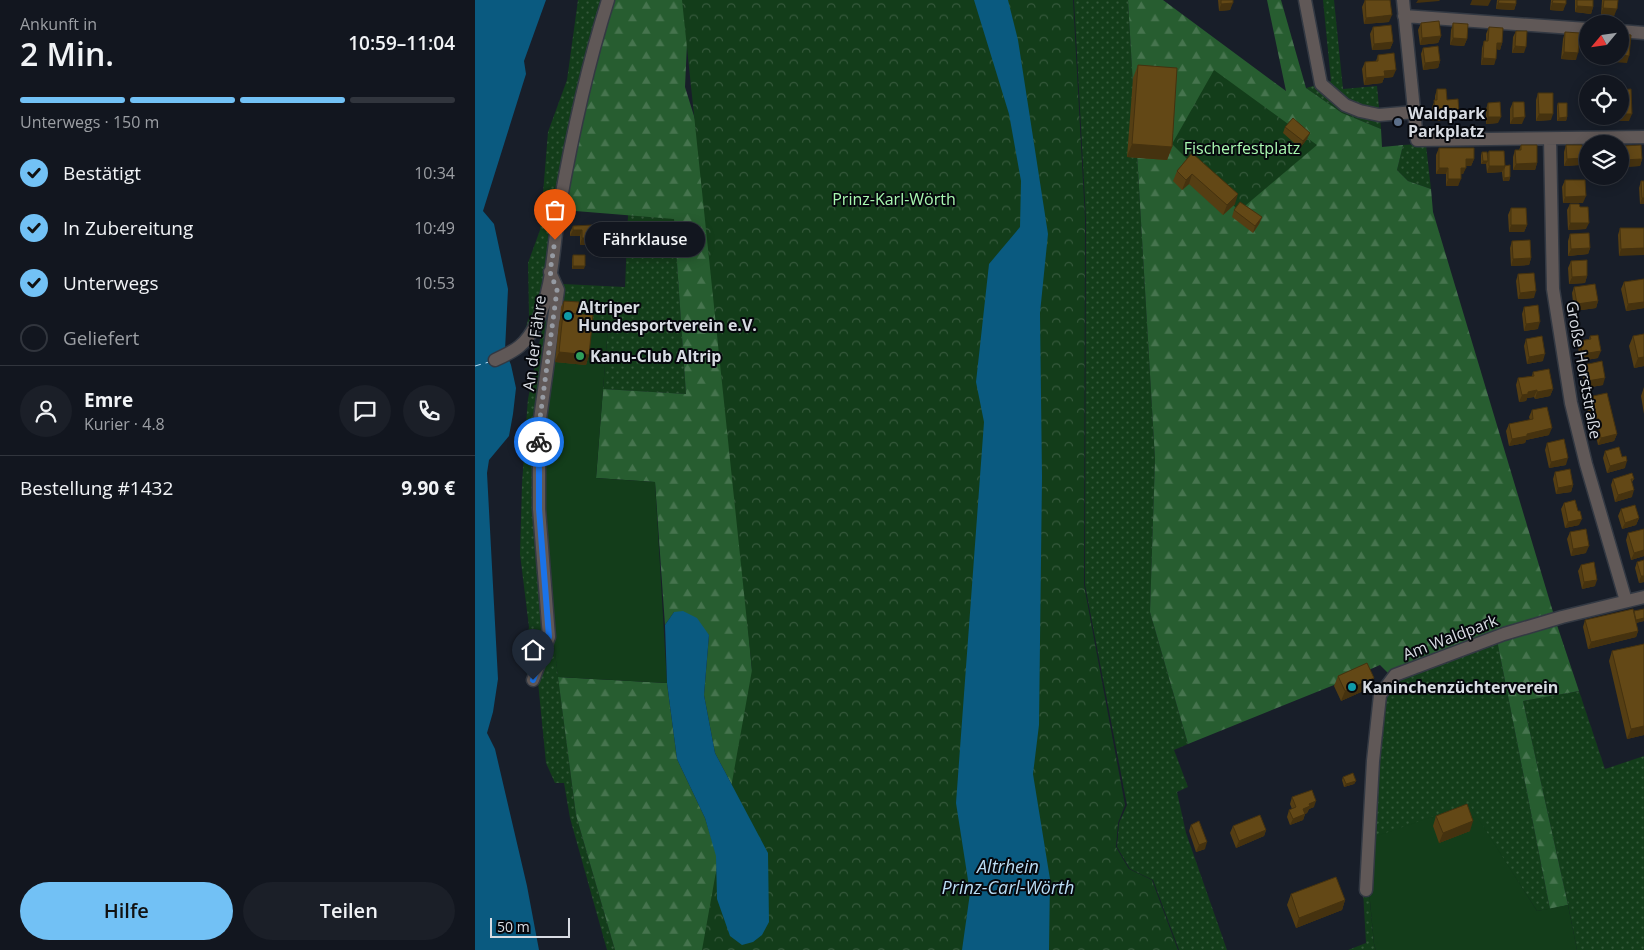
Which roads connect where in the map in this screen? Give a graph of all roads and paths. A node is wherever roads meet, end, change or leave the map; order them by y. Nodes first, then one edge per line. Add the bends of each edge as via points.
1 (608, 0) edge
2 (1305, 0) edge
3 (1403, 0) edge
4 (1404, 16) junction
5 (1579, 28) edge
6 (1629, 32) edge
7 (1644, 33) edge
8 (1415, 112) junction
9 (1644, 137) edge
10 (1550, 139) junction
11 (550, 272) junction
12 (495, 360) dead end
13 (1644, 597) edge
14 (1627, 601) junction
15 (533, 680) dead end
16 (1366, 890) dead end

1 - 11 street, An der Fähre via 570,148
2 - 8 street via 1321,84 1345,105 1360,111 1379,115
3 - 4 street
4 - 5 street
4 - 8 street
6 - 7 street
8 - 10 street via 1417,140
9 - 10 street
10 - 14 street, Große Horststraße via 1553,289 1571,403
11 - 12 street via 548,290 537,323 524,344
11 - 15 street, An der Fähre via 557,290 539,426 539,509 549,637
13 - 14 street, Am Waldpark
14 - 16 street, Am Waldpark via 1495,637 1395,675 1380,695 1372,771

